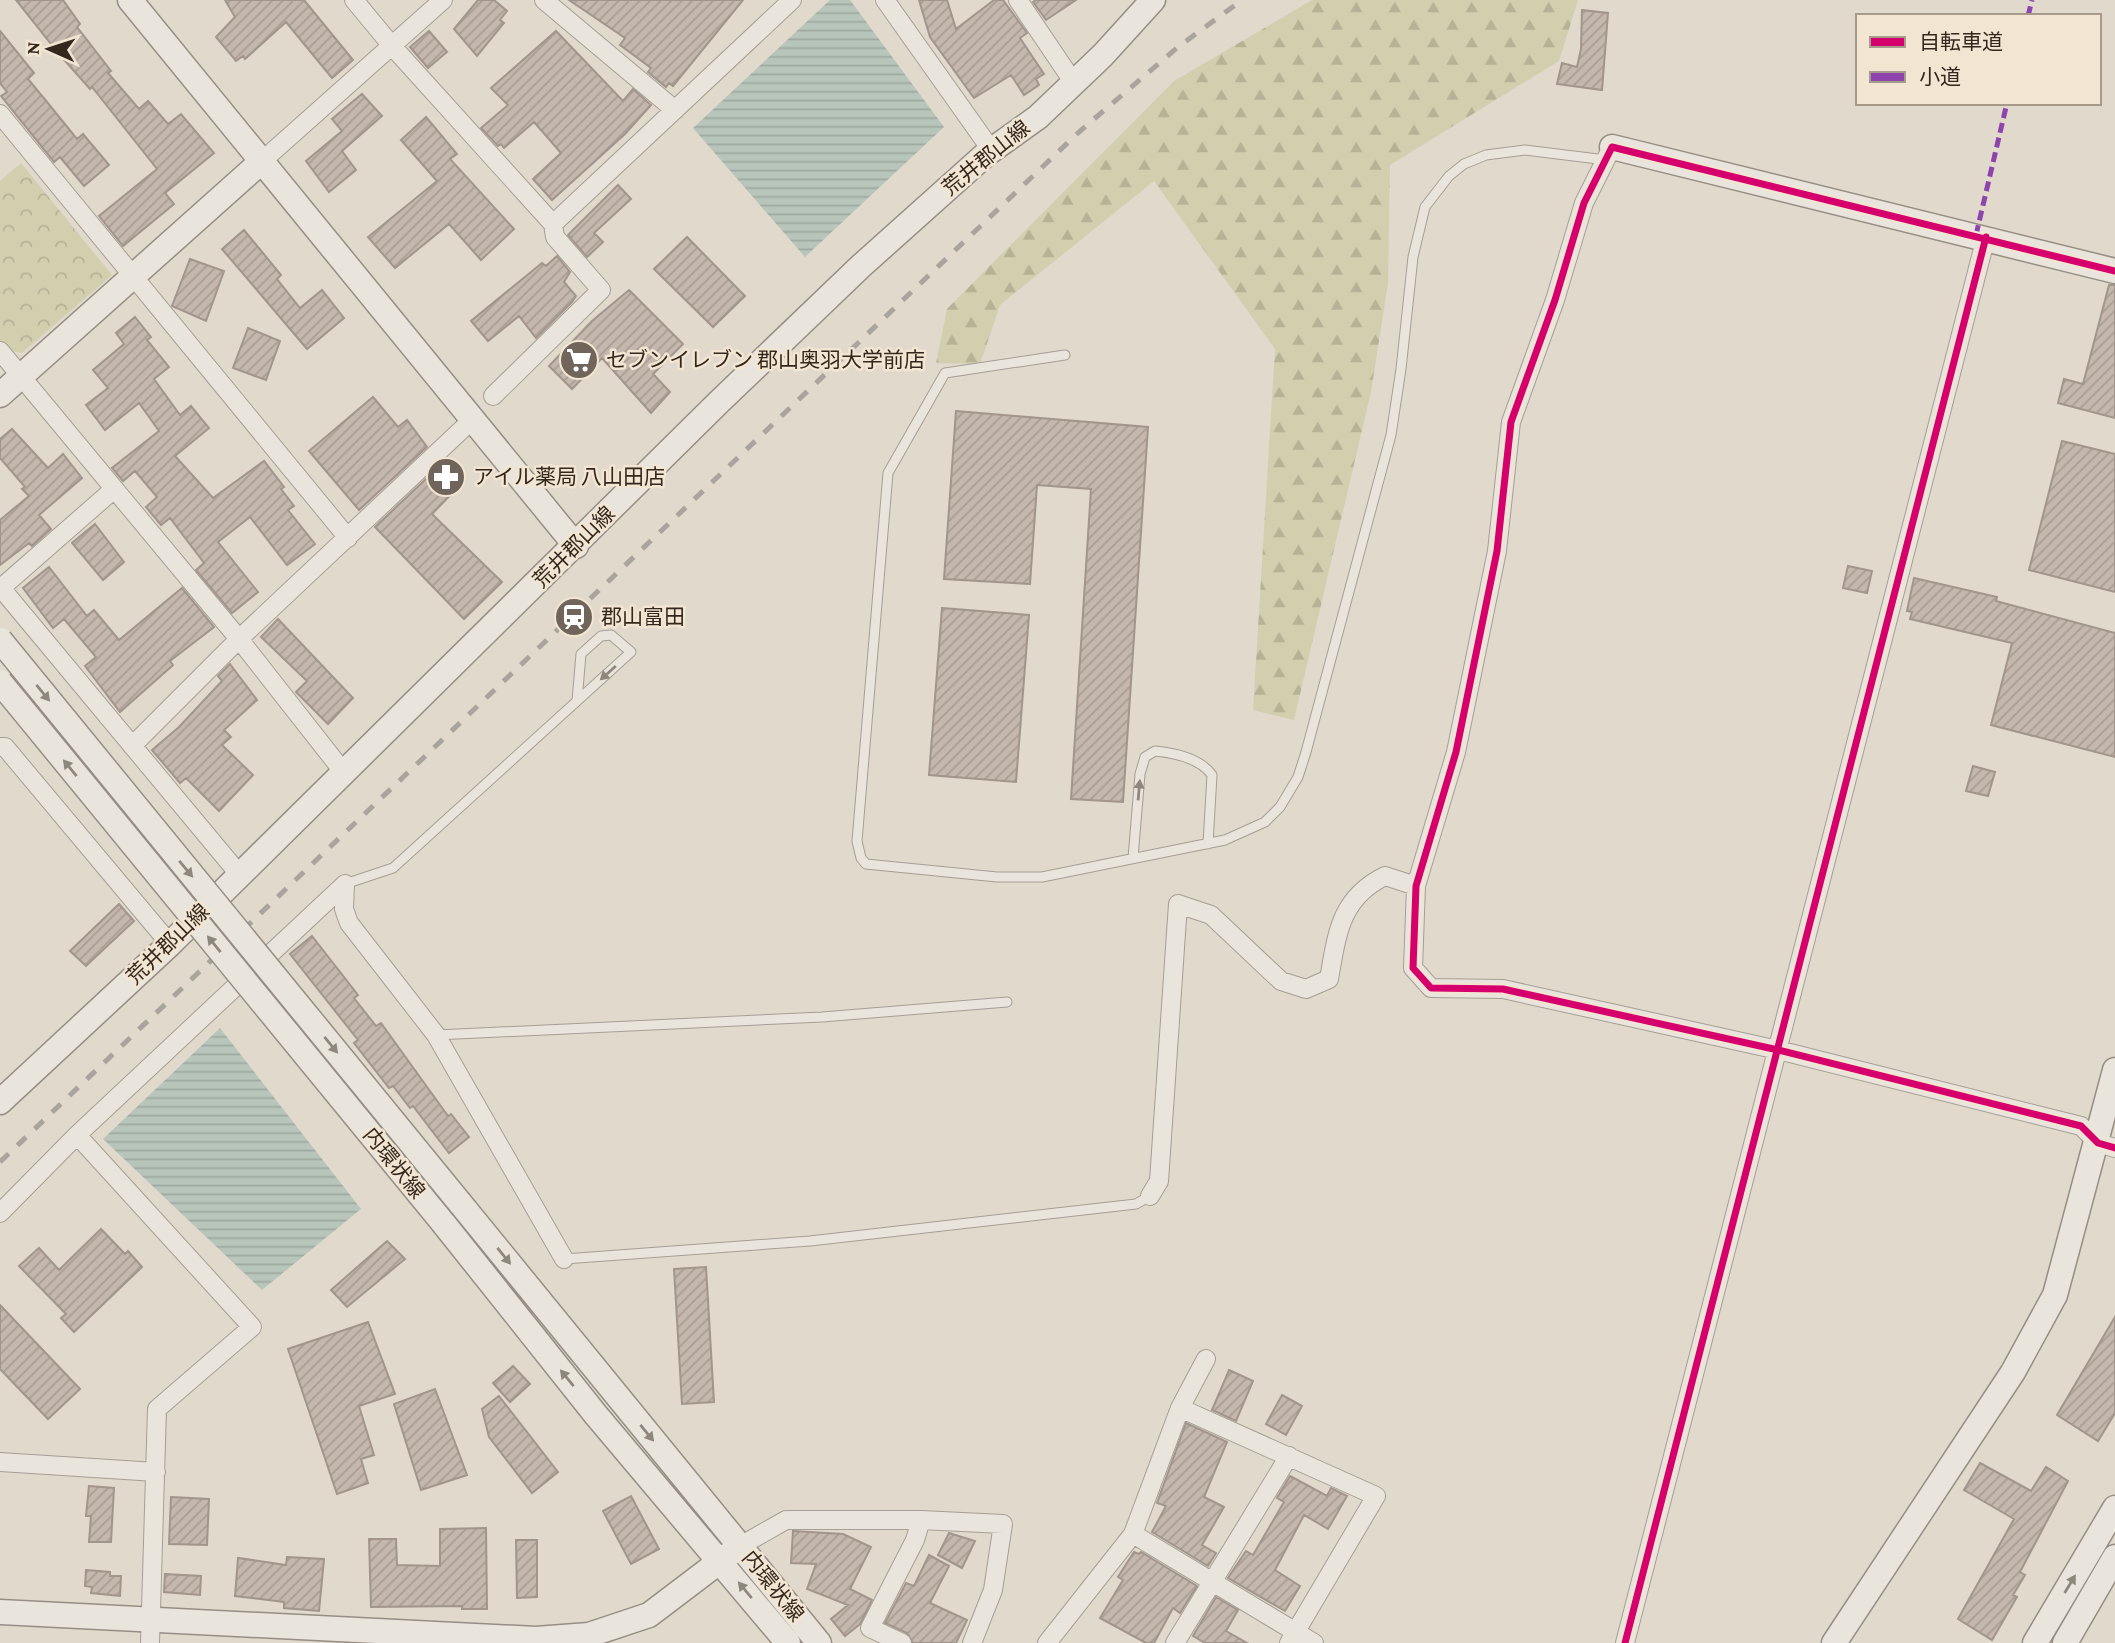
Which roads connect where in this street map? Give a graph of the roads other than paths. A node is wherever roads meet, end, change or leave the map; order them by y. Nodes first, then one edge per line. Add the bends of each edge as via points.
1 (130, 0) edge
2 (354, 0) edge
3 (443, 0) edge
4 (544, 0) edge
5 (792, 0) edge
6 (885, 0) edge
7 (1018, 0) edge
8 (1153, 0) edge
9 (392, 46) junction
10 (1074, 83) junction
11 (675, 110) junction
12 (0, 114) edge
13 (992, 150) junction
14 (1609, 153) junction
15 (261, 162) junction
16 (553, 224) junction
17 (1986, 237) junction
18 (2115, 271) edge
19 (134, 277) junction
20 (0, 351) edge
21 (1065, 355) dead end
22 (20, 377) junction
23 (0, 396) edge
24 (493, 396) dead end
25 (473, 419) junction
26 (113, 490) junction
27 (348, 538) junction
28 (576, 546) junction
29 (239, 639) junction
30 (0, 640) edge
31 (0, 682) edge
32 (577, 701) junction
33 (132, 746) junction
34 (0, 747) edge
35 (345, 774) junction
36 (1208, 845) junction
37 (1133, 858) junction
38 (239, 873) junction
39 (345, 884) junction
40 (1416, 886) junction
41 (170, 944) junction
42 (1007, 1002) dead end
43 (436, 1035) junction
44 (1778, 1050) junction
45 (2115, 1070) edge
46 (0, 1102) edge
47 (77, 1135) junction
48 (2106, 1146) edge
49 (1150, 1196) joint
50 (0, 1213) edge
51 (564, 1259) joint
52 (1206, 1359) dead end
53 (1180, 1408) junction
54 (1289, 1456) junction
55 (0, 1462) edge
56 (156, 1472) junction
57 (2115, 1508) edge
58 (920, 1520) junction
59 (1133, 1534) junction
60 (731, 1554) junction
61 (2115, 1557) edge
62 (1214, 1582) junction
63 (0, 1612) edge
64 (150, 1631) edge
65 (1292, 1637) edge
66 (473, 1640) edge
67 (977, 1641) edge
68 (1052, 1641) edge
69 (788, 1643) edge
70 (819, 1643) edge
71 (902, 1643) edge
72 (1175, 1643) edge
73 (1314, 1643) edge
74 (1625, 1643) edge
75 (1834, 1643) edge
76 (2035, 1643) edge
77 (2065, 1643) edge

1 - 15 street
2 - 9 street
3 - 9 street
4 - 11 street
5 - 11 street
6 - 13 street
7 - 10 street
8 - 10 street, 荒井郡山線
9 - 15 street
9 - 16 street
10 - 13 street, 荒井郡山線 via 1038,117
11 - 16 street
12 - 19 street
13 - 28 street, 荒井郡山線 via 851,276
14 - 17 street
14 - 36 lane via 1525,150 1486,155 1449,176 1425,207 1413,257 1391,435 1298,778 1265,822
14 - 40 street via 1584,204 1511,422 1497,551 1459,740
15 - 19 street
15 - 25 street
16 - 24 street via 555,237 601,290
17 - 18 street
17 - 44 street
19 - 22 street
19 - 27 street
20 - 22 street
21 - 37 lane via 945,373 890,467 858,847 866,864 879,867 1025,878
22 - 23 street
22 - 26 street
25 - 27 street
25 - 28 street
26 - 29 street
26 - 33 street via 1,588
27 - 29 street
28 - 35 street, 荒井郡山線
29 - 33 street
29 - 35 street
30 -> 60 street, 内環状線, bridge via 460,1203
60 -> 31 street, 内環状線, bridge via 596,1415
32 -> 32 lane via 582,654 601,636 611,635 631,652
32 - 39 lane via 393,868
33 - 38 street
34 - 41 street via 5,747
35 - 38 street, 荒井郡山線
36 - 37 lane
37 -> 36 lane via 1140,774 1145,757 1155,751 1191,759 1212,775
38 - 41 street, 荒井郡山線
39 - 43 street via 344,909 349,923
39 - 47 street
40 - 44 street via 1413,968 1431,988 1503,989
40 - 49 street via 1385,876 1364,887 1337,930 1329,979 1306,989 1281,981 1211,915 1178,904 1159,1181
41 - 46 street, 荒井郡山線
42 - 43 lane via 822,1017
43 - 51 street
44 - 48 street via 2081,1126
44 - 74 street
45 - 48 street
47 - 50 street
47 - 56 street via 252,1327 158,1409
48 - 75 street via 2062,1275 2037,1330
49 - 51 lane via 1136,1204 810,1241
52 - 53 street
53 - 54 street
53 - 59 street
54 - 62 street
54 - 65 street via 1376,1496
55 - 56 street
56 - 64 street
76 -> 57 street
58 - 60 street via 786,1520
58 - 67 street via 1003,1524 993,1590
58 - 71 street via 870,1628
59 - 62 street
59 - 68 street
60 - 66 street via 649,1615 624,1626 589,1635
69 -> 60 street, 内環状線
60 - 70 street, 内環状線
61 - 77 street
62 - 65 street
62 - 72 street
63 - 64 street
64 - 66 street
65 - 73 street

